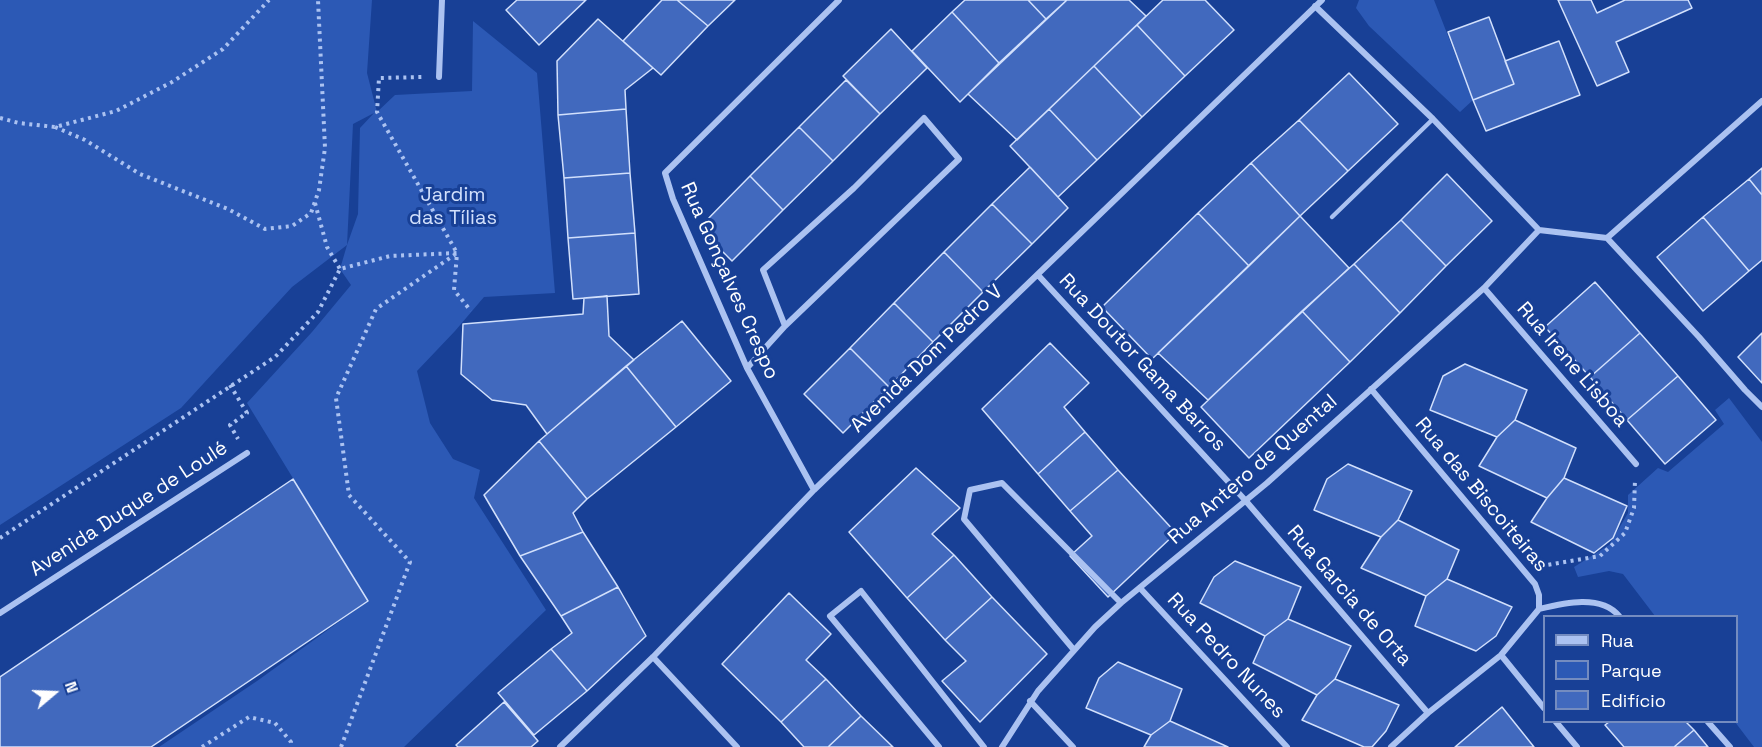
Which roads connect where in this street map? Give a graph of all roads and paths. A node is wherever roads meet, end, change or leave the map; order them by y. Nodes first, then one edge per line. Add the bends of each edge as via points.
1 (269, 0) edge
2 (318, 0) edge
3 (442, 0) edge
4 (839, 0) edge
5 (1322, 0) edge
6 (1315, 6) junction
7 (439, 77) joint
8 (1762, 101) edge
9 (0, 118) edge
10 (1433, 119) junction
11 (56, 128) junction
12 (315, 203) junction
13 (1332, 217) dead end
14 (1539, 230) junction
15 (1607, 238) junction
16 (457, 253) junction
17 (340, 269) junction
18 (1038, 275) junction
19 (1484, 288) junction
20 (471, 312) dead end
21 (785, 326) junction
22 (747, 369) junction
23 (230, 385) junction
24 (1371, 389) junction
25 (1762, 406) edge
26 (247, 453) joint
27 (1636, 464) joint
28 (814, 490) junction
29 (1245, 500) junction
30 (0, 538) edge
31 (1523, 569) junction
32 (1140, 588) junction
33 (1121, 603) junction
34 (1539, 609) junction
35 (0, 613) edge
36 (1619, 615) edge
37 (1074, 650) junction
38 (1501, 655) junction
39 (653, 657) junction
40 (1030, 701) junction
41 (1543, 706) edge
42 (1428, 713) junction
43 (1557, 723) edge
44 (1709, 723) edge
45 (1399, 744) edge
46 (202, 747) edge
47 (291, 747) edge
48 (341, 747) edge
49 (560, 747) edge
50 (737, 747) edge
51 (939, 747) edge
52 (984, 747) edge
53 (1002, 747) edge
54 (1073, 747) edge
55 (1287, 747) edge
56 (1391, 747) edge
57 (1577, 747) edge
58 (1730, 747) edge

1 - 11 path via 223,49 172,82 116,111
2 - 12 path via 325,148
3 - 7 street
4 - 22 street, Rua Gonçalves Crespo via 665,173
5 - 6 street, Avenida Dom Pedro V
6 - 10 street
6 - 18 street, Avenida Dom Pedro V
7 - 16 path via 379,78 377,112
8 - 15 street
9 - 11 path
10 - 13 lane
10 - 14 street
11 - 12 path via 85,140 140,174 228,208 265,229 292,226 311,213
12 - 17 path via 327,247
14 - 15 street
14 - 19 street, Rua Antero de Quental
15 - 25 street
16 - 17 path via 390,256
16 - 20 path via 454,290
16 - 48 path via 376,309 336,398 349,495 410,562
17 - 23 path via 318,312 274,357
18 - 28 street, Avenida Dom Pedro V
18 - 29 street, Rua Doutor Gama Barros
19 - 24 street, Rua Antero de Quental
19 - 27 street, Rua Irene Lisboa
21 - 21 street via 959,159 924,118 763,270
21 - 22 street
22 - 28 street, Rua Gonçalves Crespo
23 - 26 path via 247,413 230,425
23 - 30 path
24 - 29 street, Rua Antero de Quental
24 - 31 street, Rua das Biscoiteiras
26 - 35 street, Avenida Duque de Loulé
27 - 31 path via 1634,508 1625,533 1600,556
28 - 39 street, Avenida Dom Pedro V
29 - 32 street, Rua Antero de Quental
29 - 42 street, Rua Garcia de Orta
31 - 34 street, Rua das Biscoiteiras via 1536,584
32 - 33 street, Rua Antero de Quental
32 - 55 street, Rua Pedro Nunes
33 - 37 street, Rua Antero de Quental
33 - 37 street via 1002,483 970,490 964,519
34 - 36 street via 1567,602 1590,602
34 - 38 street
37 - 40 street, Rua Antero de Quental
38 - 41 street
38 - 42 street
39 - 49 street, Avenida Dom Pedro V
39 - 50 street
40 - 53 street, Rua Antero de Quental
40 - 54 street
42 - 45 street
43 - 57 street
44 - 58 street
45 - 56 street
46 - 47 path via 249,717 275,723 291,741
51 - 52 street via 830,616 861,591

